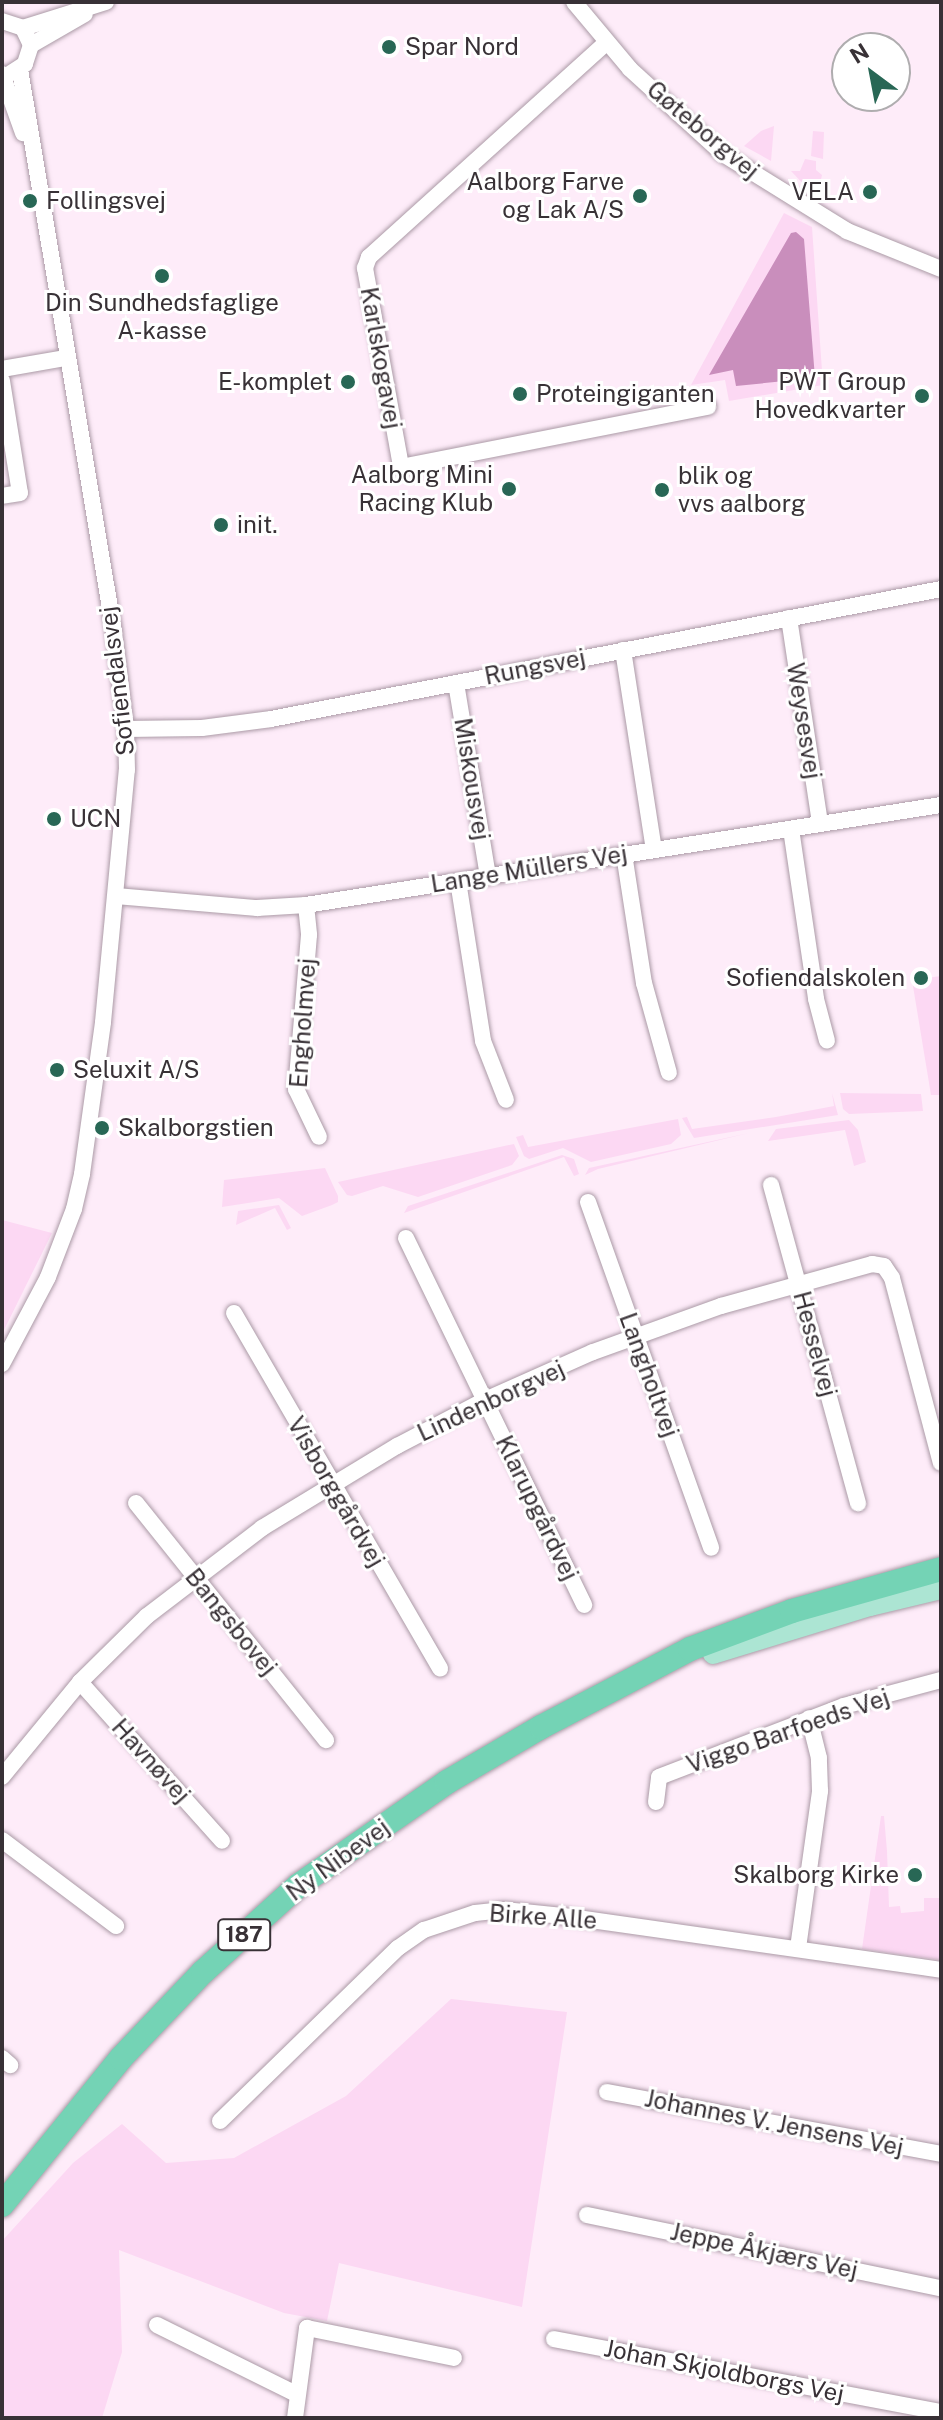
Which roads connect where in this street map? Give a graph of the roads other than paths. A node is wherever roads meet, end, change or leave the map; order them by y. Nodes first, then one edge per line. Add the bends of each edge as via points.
1 (574, 2) edge
2 (102, 4) edge
3 (9, 19) edge
4 (607, 42) junction
5 (31, 45) junction
6 (20, 69) junction
7 (2, 74) edge
8 (37, 177) junction
9 (941, 269) edge
10 (66, 358) junction
11 (2, 369) edge
12 (2, 381) edge
13 (708, 407) dead end
14 (2, 496) edge
15 (941, 589) edge
16 (789, 618) junction
17 (623, 650) junction
18 (456, 683) junction
19 (126, 729) junction
20 (941, 805) edge
21 (820, 824) junction
22 (791, 829) junction
23 (654, 850) junction
24 (624, 854) junction
25 (488, 876) junction
26 (458, 881) junction
27 (116, 896) junction
28 (306, 905) junction
29 (827, 1041) dead end
30 (669, 1073) dead end
31 (506, 1100) dead end
32 (319, 1137) dead end
33 (771, 1185) dead end
34 (588, 1202) dead end
35 (406, 1238) dead end
36 (799, 1283) junction
37 (234, 1313) dead end
38 (635, 1336) junction
39 (2, 1364) edge
40 (485, 1400) junction
41 (941, 1463) edge
42 (331, 1484) junction
43 (136, 1503) dead end
44 (858, 1503) dead end
45 (711, 1548) dead end
46 (941, 1569) edge
47 (195, 1576) junction
48 (941, 1589) edge
49 (584, 1605) dead end
50 (713, 1654) joint
51 (440, 1669) dead end
52 (941, 1680) edge
53 (80, 1682) junction
54 (627, 1683) junction
55 (809, 1718) junction
56 (326, 1740) dead end
57 (2, 1777) edge
58 (656, 1802) dead end
59 (2, 1840) edge
60 (222, 1841) dead end
61 (116, 1926) dead end
62 (798, 1948) junction
63 (941, 1970) edge
64 (607, 2092) dead end
65 (220, 2121) dead end
66 (941, 2154) edge
67 (2, 2205) edge
68 (587, 2215) dead end
69 (941, 2288) edge
70 (157, 2325) dead end
71 (554, 2339) dead end
72 (454, 2358) dead end
73 (296, 2394) junction
74 (941, 2412) edge
75 (295, 2418) edge

1 - 4 street, Gøteborgvej
2 - 3 street
2 - 5 street
3 - 5 street
4 - 9 street, Gøteborgvej via 723,154 847,231
4 - 13 street, Karlskogavej via 369,257 366,275 401,467
5 - 6 street
6 - 7 street
6 - 8 street, Sofiendalsvej
7 - 8 street, Sofiendalsvej
8 - 10 street, Sofiendalsvej
10 - 11 street
10 - 19 street, Sofiendalsvej
12 - 14 street via 20,493
15 - 16 street, Rungsvej
16 - 17 street, Rungsvej
16 - 21 street, Weysesvej
17 - 18 street, Rungsvej
17 - 23 street
18 - 19 street, Rungsvej via 271,719 202,728
18 - 25 street, Miskousvej
19 - 27 street, Sofiendalsvej
20 - 21 street, Lange Müllers Vej
21 - 22 street, Lange Müllers Vej
22 - 23 street, Lange Müllers Vej
22 - 29 street
23 - 24 street, Lange Müllers Vej
24 - 25 street, Lange Müllers Vej
24 - 30 street via 644,983
25 - 26 street, Lange Müllers Vej
26 - 28 street, Lange Müllers Vej
26 - 31 street via 483,1041
27 - 28 street, Lange Müllers Vej via 257,908
27 - 39 street, Sofiendalsvej via 94,1098 76,1202 43,1288
28 - 32 street, Engholmvej via 309,935 296,1089
33 - 36 street, Hesselvej
34 - 38 street, Langholtvej
35 - 40 street, Klarupgårdvej
36 - 38 street, Lindenborgvej
36 - 41 street, Lindenborgvej via 872,1264 884,1266 892,1278
36 - 44 street, Hesselvej
37 - 42 street, Visborggårdvej
38 - 40 street, Lindenborgvej
38 - 45 street, Langholtvej
40 - 42 street, Lindenborgvej
40 - 49 street, Klarupgårdvej
42 - 47 street, Lindenborgvej
42 - 51 street, Visborggårdvej
43 - 47 street, Bangsbovej
46 - 54 highway, Ny Nibevej / 187 via 761,1621 690,1649
47 - 53 street, Lindenborgvej
47 - 56 street, Bangsbovej
48 - 50 main road, Ny Nibevej / 187
50 - 54 highway, Ny Nibevej / 187
52 - 55 street, Viggo Barfoeds Vej
53 - 57 street, Lindenborgvej
53 - 60 street, Havnøvej
54 - 67 highway, Ny Nibevej / 187 via 447,1782 299,1885 203,1972 121,2058
55 - 58 street, Viggo Barfoeds Vej via 659,1777
55 - 62 street via 820,1791
59 - 61 street
62 - 63 street, Birke Alle
62 - 65 street, Birke Alle via 504,1910 451,1919 398,1948
64 - 66 street, Johannes V. Jensens Vej
68 - 69 street, Jeppe Åkjærs Vej
70 - 73 street
71 - 74 street, Johan Skjoldborgs Vej
72 - 73 street via 307,2328
73 - 75 street

